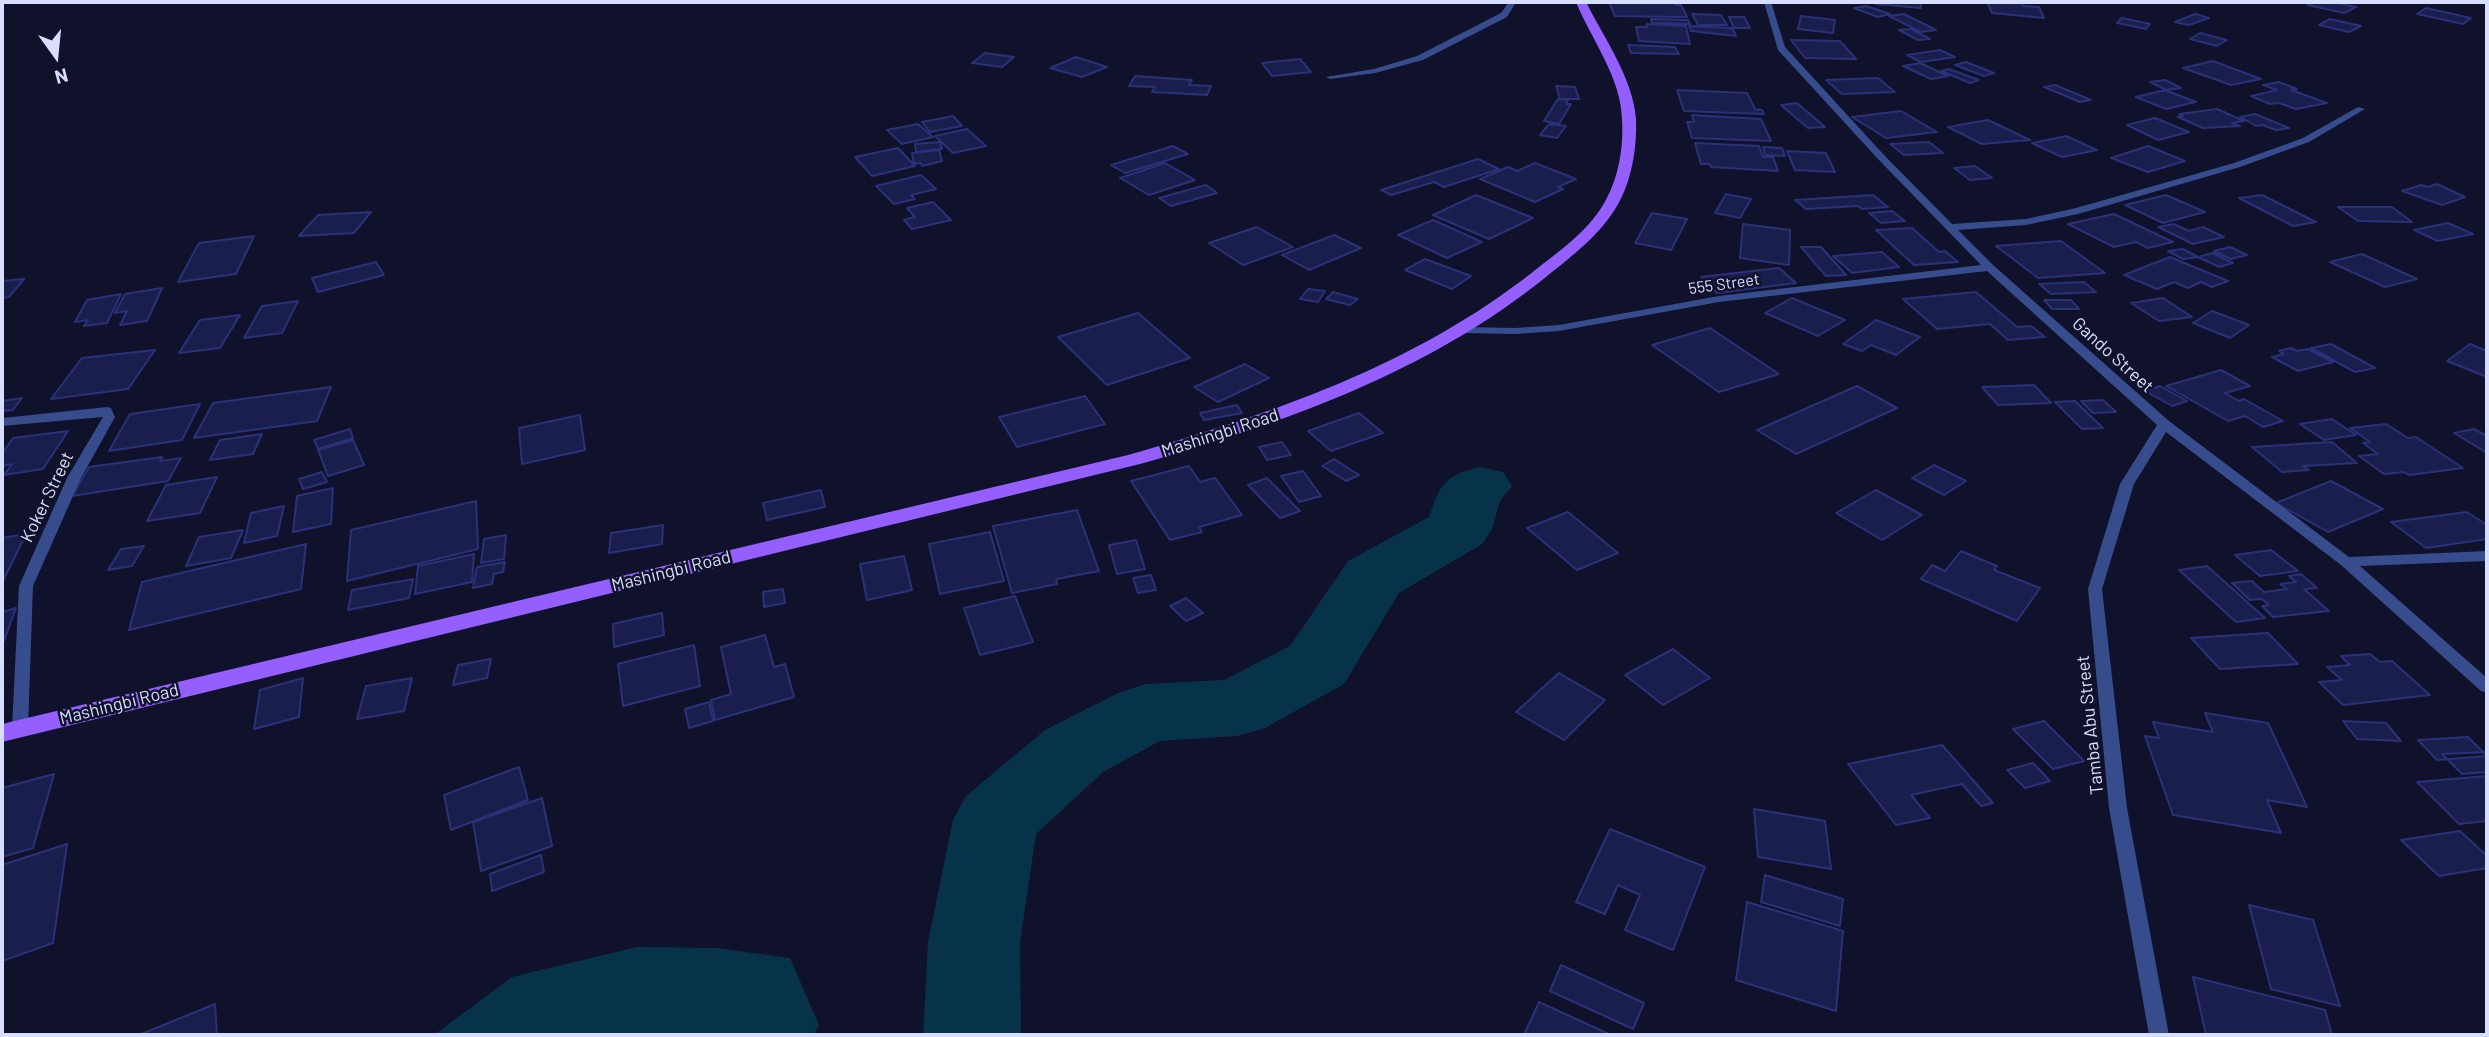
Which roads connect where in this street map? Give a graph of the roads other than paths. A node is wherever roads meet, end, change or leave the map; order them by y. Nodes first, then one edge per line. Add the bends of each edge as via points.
1 (1512, 2) edge
2 (1581, 2) edge
3 (1767, 2) edge
4 (1330, 77) dead end
5 (2361, 109) dead end
6 (1951, 227) junction
7 (1989, 267) junction
8 (1464, 330) junction
9 (2, 422) edge
10 (2164, 424) junction
11 (2487, 556) edge
12 (2346, 562) junction
13 (2487, 688) edge
14 (11, 731) edge
15 (2159, 1035) edge

1 - 4 street via 1504,15 1420,58
2 - 8 main road via 1623,91 1629,115 1628,146 1618,188 1603,216 1576,244 1517,294
3 - 6 street, Gando Street via 1781,48
5 - 6 street via 2306,139 2237,165 2078,211 2026,222
6 - 7 street, Gando Street
7 - 8 street, 555 Street via 1719,299 1559,328
7 - 10 street, Gando Street
8 - 14 main road, Mashingbi Road via 1250,426 1133,460
9 - 14 street, Koker Street via 107,411 109,417 74,478 26,586
10 - 12 street, Gando Street
10 - 15 street, Tamba Abu Street via 2127,484 2095,589 2118,808
11 - 12 street
12 - 13 street, Gando Street

